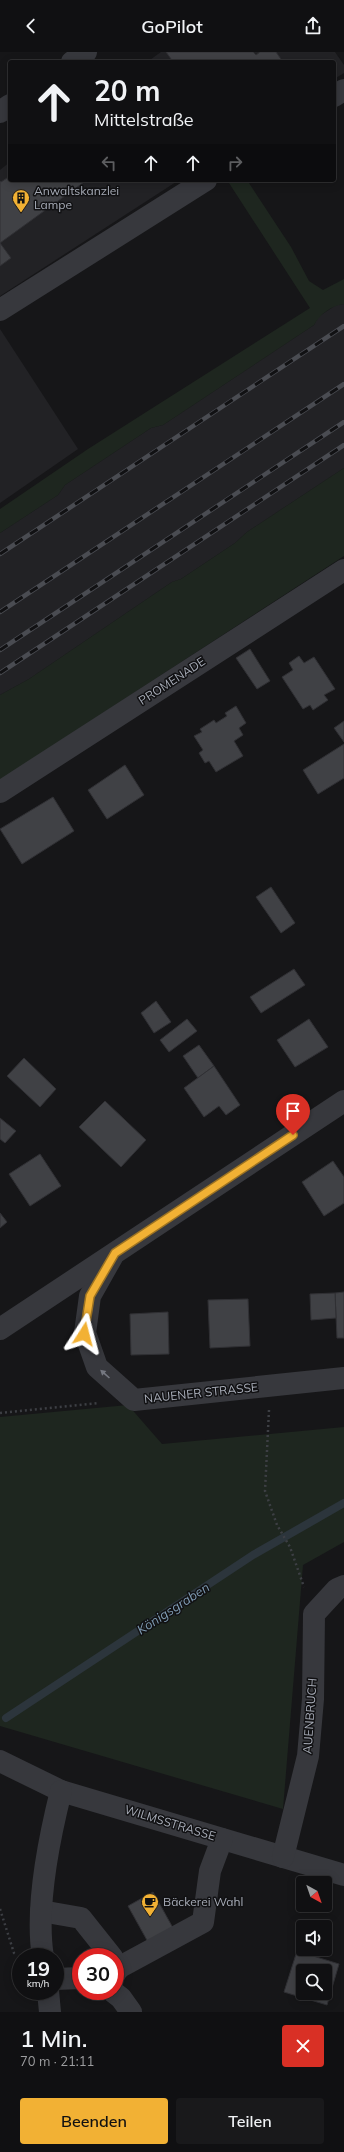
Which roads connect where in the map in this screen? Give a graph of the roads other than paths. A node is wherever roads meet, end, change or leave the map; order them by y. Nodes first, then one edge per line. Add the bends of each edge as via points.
1 (86, 52) edge
2 (75, 60) edge
3 (203, 182) edge
4 (0, 310) edge
5 (344, 570) edge
6 (0, 792) edge
7 (344, 1101) edge
8 (115, 1253) junction
9 (0, 1329) edge
10 (344, 1378) edge
11 (344, 1586) edge
12 (0, 1761) edge
13 (61, 1791) junction
14 (222, 1839) junction
15 (283, 1857) junction
16 (344, 1875) edge
17 (42, 1910) junction
18 (42, 1948) edge
19 (104, 1948) edge
20 (124, 1960) edge
21 (49, 2000) edge
22 (122, 2000) edge
23 (50, 2012) edge
24 (131, 2012) edge

1 - 2 street
3 - 4 street
5 - 6 street, PROMENADE
7 - 8 street
8 - 9 street
10 -> 8 street, NAUENER STRASSE via 134,1400 97,1367 84,1334 90,1296
11 - 15 street, AUENBRUCH via 337,1589 314,1614 313,1699 308,1756
12 - 13 street, WILMSSTRASSE
13 - 14 street, WILMSSTRASSE
13 - 17 street via 42,1897
14 - 15 street, WILMSSTRASSE
14 - 20 street via 210,1871 203,1922
15 - 16 street, WILMSSTRASSE
17 - 18 street
17 - 19 street via 81,1918
21 - 23 street
22 - 24 street

